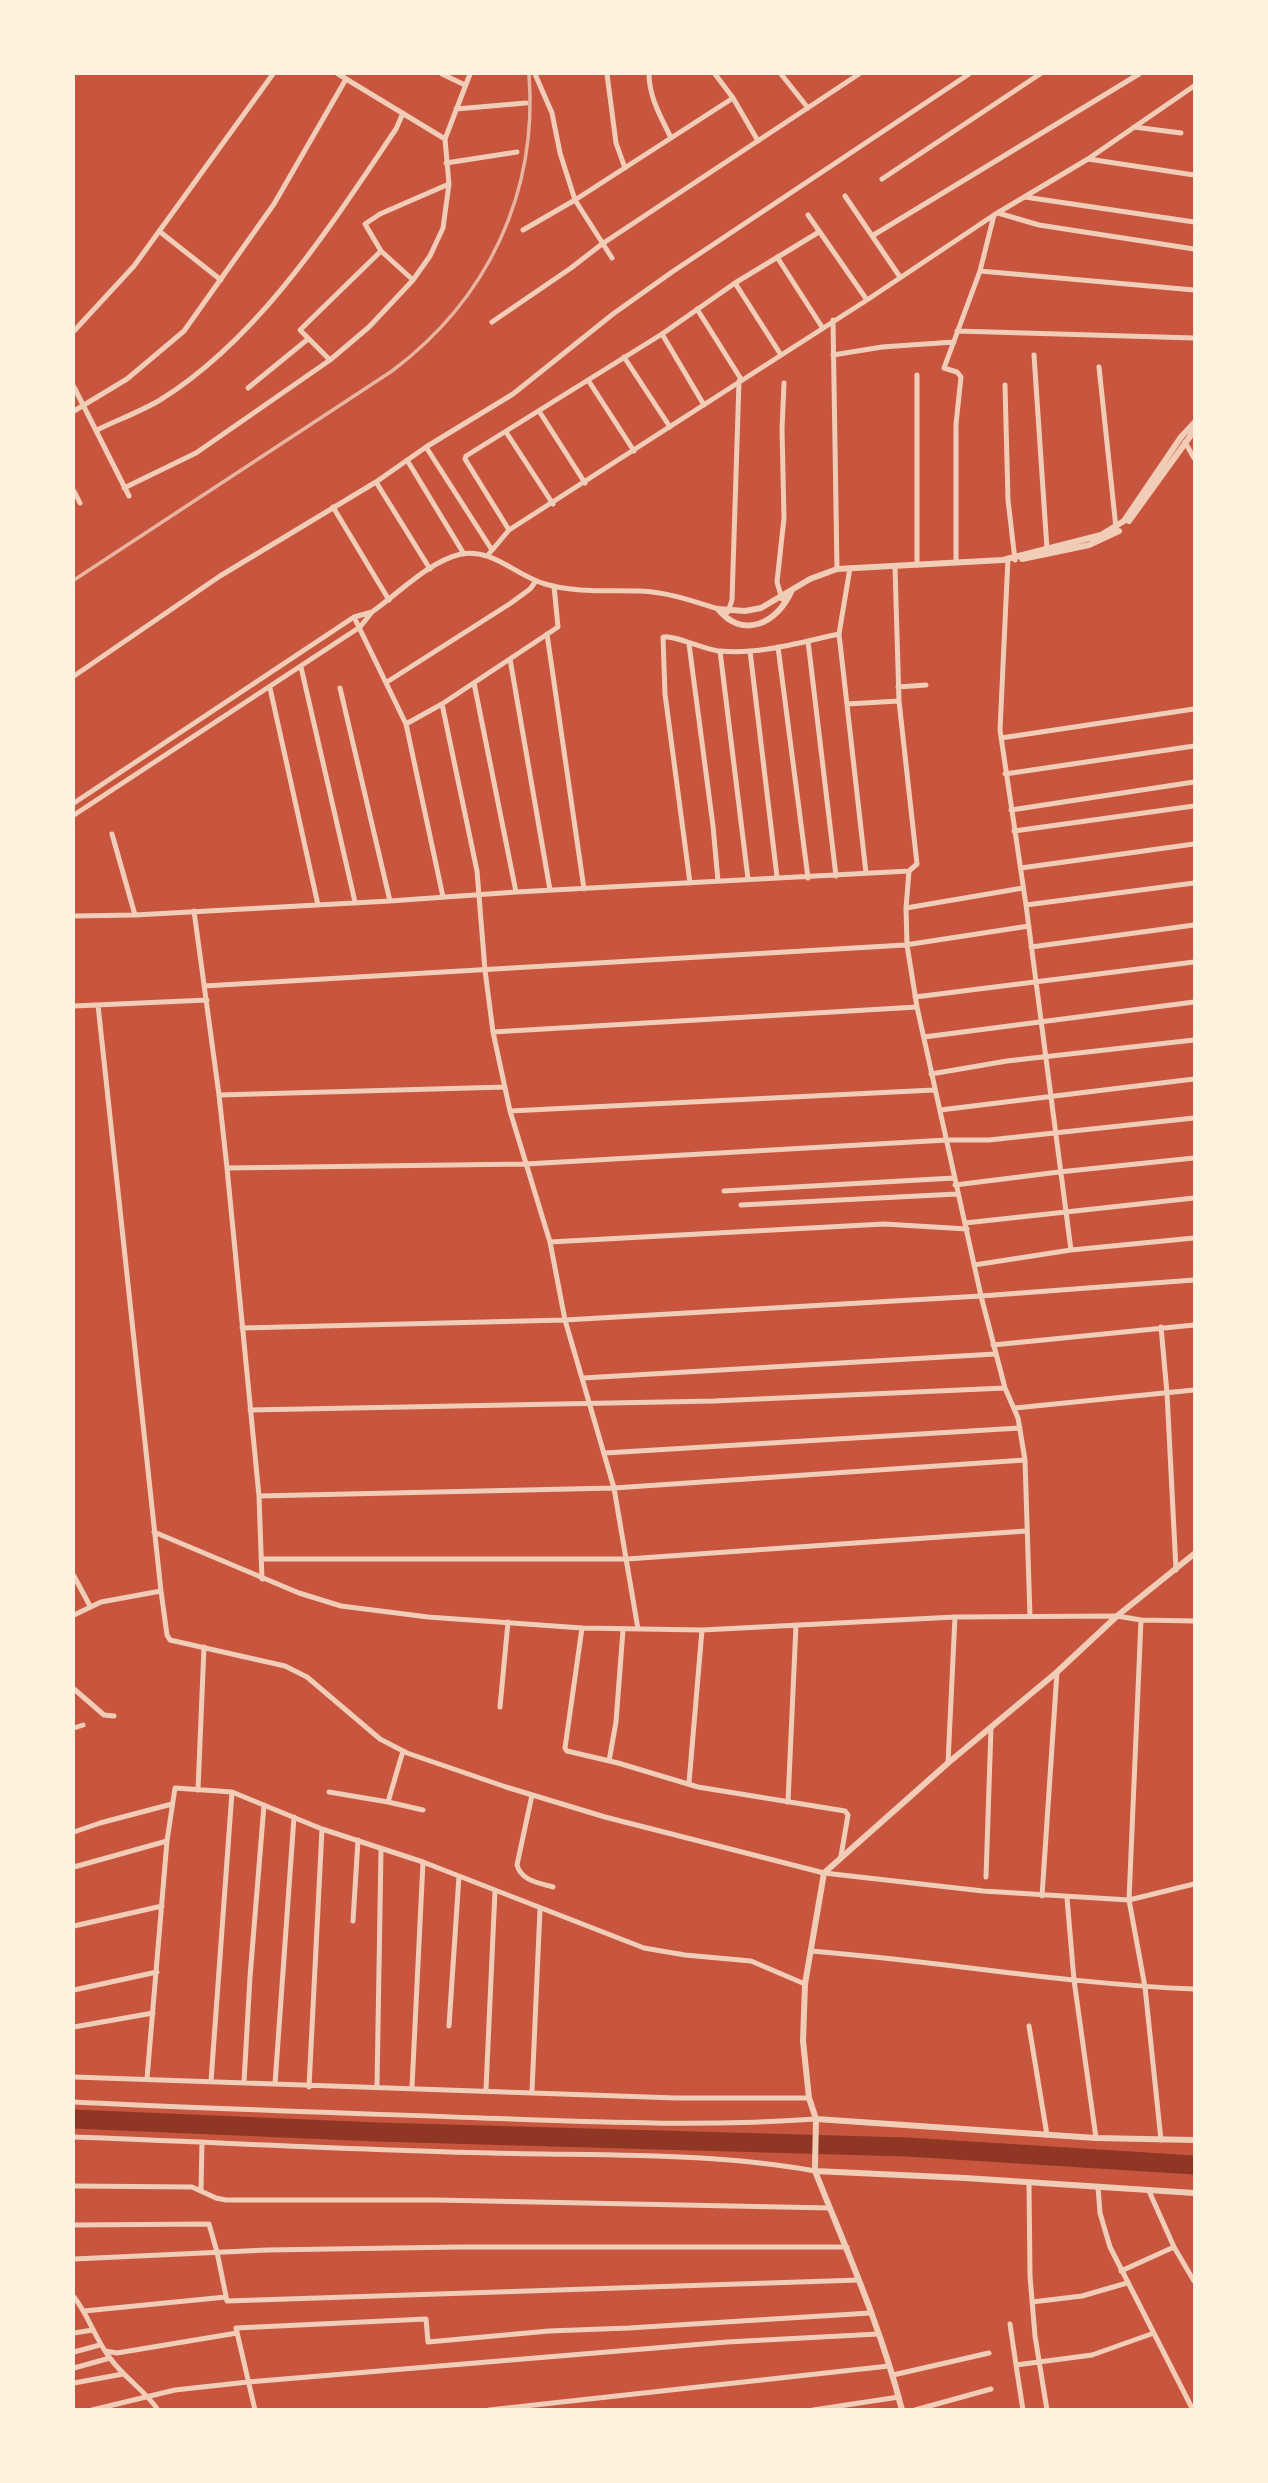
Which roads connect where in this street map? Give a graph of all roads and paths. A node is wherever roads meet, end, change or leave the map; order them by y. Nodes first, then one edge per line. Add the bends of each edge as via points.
1 (273, 74) edge
2 (338, 74) edge
3 (442, 74) edge
4 (470, 74) edge
5 (535, 74) edge
6 (607, 74) edge
7 (649, 74) edge
8 (715, 74) edge
9 (781, 74) edge
10 (843, 74) edge
11 (859, 74) edge
12 (969, 74) edge
13 (1040, 74) edge
14 (1139, 74) edge
15 (346, 79) junction
16 (848, 81) junction
17 (465, 85) junction
18 (1195, 86) edge
19 (733, 98) junction
20 (526, 103) dead end
21 (808, 108) junction
22 (456, 109) junction
23 (403, 113) junction
24 (1134, 127) junction
25 (1181, 133) dead end
26 (671, 138) junction
27 (445, 139) junction
28 (758, 141) junction
29 (517, 152) dead end
30 (1088, 159) junction
31 (446, 163) junction
32 (625, 168) junction
33 (1195, 175) edge
34 (882, 178) dead end
35 (449, 184) junction
36 (845, 196) dead end
37 (1023, 197) junction
38 (575, 200) junction
39 (996, 214) junction
40 (808, 215) dead end
41 (1195, 222) edge
42 (523, 230) dead end
43 (159, 231) junction
44 (819, 232) junction
45 (872, 236) junction
46 (602, 244) junction
47 (1195, 249) edge
48 (381, 251) junction
49 (777, 257) junction
50 (612, 258) dead end
51 (980, 271) junction
52 (900, 277) junction
53 (413, 280) junction
54 (221, 281) junction
55 (735, 283) junction
56 (1195, 290) edge
57 (867, 300) junction
58 (697, 309) junction
59 (833, 320) junction
60 (492, 322) dead end
61 (821, 327) junction
62 (74, 331) edge
63 (957, 331) junction
64 (662, 334) junction
65 (1195, 338) edge
66 (308, 339) junction
67 (954, 342) junction
68 (780, 355) junction
69 (833, 355) junction
70 (1034, 355) dead end
71 (624, 357) junction
72 (330, 360) junction
73 (1099, 367) dead end
74 (917, 375) dead end
75 (588, 380) junction
76 (740, 381) junction
77 (784, 383) dead end
78 (1005, 385) dead end
79 (74, 387) edge
80 (248, 387) dead end
81 (84, 405) junction
82 (704, 405) junction
83 (74, 411) edge
84 (539, 411) junction
85 (1195, 423) edge
86 (670, 427) junction
87 (97, 430) junction
88 (1195, 431) edge
89 (506, 432) junction
90 (1185, 442) junction
91 (425, 447) junction
92 (634, 451) junction
93 (1195, 458) edge
94 (407, 460) junction
95 (376, 482) junction
96 (585, 483) junction
97 (124, 488) junction
98 (74, 491) edge
99 (129, 496) dead end
100 (80, 503) dead end
101 (553, 504) junction
102 (332, 507) junction
103 (1116, 528) junction
104 (509, 530) junction
105 (1047, 549) junction
106 (490, 553) junction
107 (464, 554) junction
108 (1009, 561) junction
109 (956, 562) junction
110 (917, 565) junction
111 (850, 568) junction
112 (430, 569) junction
113 (837, 569) junction
114 (894, 571) junction
115 (536, 581) junction
116 (554, 586) junction
117 (389, 600) junction
118 (784, 601) junction
119 (718, 609) junction
120 (728, 609) junction
121 (372, 612) junction
122 (354, 617) junction
123 (727, 619) junction
124 (360, 627) junction
125 (547, 634) junction
126 (839, 634) junction
127 (808, 641) junction
128 (689, 644) junction
129 (778, 647) junction
130 (750, 650) junction
131 (720, 651) junction
132 (510, 659) junction
133 (301, 667) junction
134 (74, 676) edge
135 (387, 682) junction
136 (474, 683) junction
137 (926, 685) dead end
138 (898, 687) junction
139 (271, 688) junction
140 (340, 688) dead end
141 (899, 701) junction
142 (847, 704) junction
143 (442, 705) junction
144 (1195, 709) edge
145 (405, 724) junction
146 (1001, 738) junction
147 (1195, 747) edge
148 (1005, 774) junction
149 (1195, 782) edge
150 (74, 803) edge
151 (1195, 806) edge
152 (1011, 810) junction
153 (74, 815) edge
154 (1014, 831) junction
155 (112, 834) dead end
156 (1195, 844) edge
157 (1021, 868) junction
158 (909, 872) junction
159 (866, 873) junction
160 (836, 876) junction
161 (777, 877) junction
162 (808, 878) junction
163 (748, 879) junction
164 (718, 881) junction
165 (690, 883) junction
166 (1195, 883) edge
167 (1023, 888) junction
168 (584, 889) junction
169 (550, 890) junction
170 (516, 892) junction
171 (479, 894) junction
172 (443, 897) junction
173 (390, 901) junction
174 (355, 902) junction
175 (318, 905) junction
176 (1026, 905) junction
177 (905, 908) junction
178 (194, 911) junction
179 (135, 915) junction
180 (74, 916) edge
181 (1195, 925) edge
182 (1029, 926) junction
183 (907, 945) junction
184 (1031, 947) junction
185 (1195, 962) edge
186 (485, 970) junction
187 (1036, 982) junction
188 (204, 986) junction
189 (915, 997) junction
190 (207, 1000) junction
191 (1195, 1002) edge
192 (98, 1005) junction
193 (74, 1006) edge
194 (917, 1007) junction
195 (1042, 1021) junction
196 (493, 1032) junction
197 (924, 1037) junction
198 (1195, 1040) edge
199 (1046, 1057) junction
200 (931, 1074) junction
201 (1195, 1079) edge
202 (505, 1087) junction
203 (934, 1090) junction
204 (219, 1095) junction
205 (1051, 1095) junction
206 (940, 1110) junction
207 (510, 1111) junction
208 (1195, 1118) edge
209 (1056, 1133) junction
210 (947, 1140) junction
211 (1195, 1158) edge
212 (526, 1164) junction
213 (227, 1168) junction
214 (1059, 1172) junction
215 (954, 1182) junction
216 (723, 1191) dead end
217 (957, 1194) junction
218 (1195, 1198) edge
219 (741, 1205) dead end
220 (1065, 1213) junction
221 (966, 1226) junction
222 (1195, 1238) edge
223 (550, 1242) junction
224 (1071, 1250) junction
225 (974, 1265) junction
226 (1195, 1280) edge
227 (981, 1296) junction
228 (565, 1320) junction
229 (1195, 1325) edge
230 (1161, 1327) junction
231 (242, 1328) junction
232 (993, 1345) junction
233 (995, 1354) junction
234 (583, 1378) junction
235 (1005, 1388) junction
236 (1195, 1390) edge
237 (1167, 1394) junction
238 (588, 1403) junction
239 (1015, 1408) junction
240 (250, 1410) junction
241 (1020, 1428) junction
242 (605, 1453) junction
243 (1025, 1460) junction
244 (614, 1488) junction
245 (259, 1496) junction
246 (1026, 1531) junction
247 (154, 1532) junction
248 (1195, 1555) edge
249 (261, 1559) junction
250 (627, 1559) junction
251 (1176, 1570) junction
252 (74, 1576) edge
253 (262, 1579) junction
254 (161, 1591) junction
255 (90, 1606) junction
256 (74, 1615) edge
257 (1117, 1616) junction
258 (1030, 1617) junction
259 (955, 1618) junction
260 (1141, 1620) junction
261 (1195, 1620) edge
262 (508, 1622) junction
263 (796, 1625) junction
264 (582, 1628) junction
265 (638, 1629) junction
266 (623, 1630) junction
267 (702, 1630) junction
268 (204, 1647) junction
269 (1057, 1672) junction
270 (74, 1689) edge
271 (500, 1707) dead end
272 (114, 1716) dead end
273 (83, 1725) dead end
274 (74, 1728) edge
275 (991, 1728) junction
276 (403, 1751) junction
277 (609, 1761) junction
278 (948, 1763) junction
279 (689, 1783) junction
280 (198, 1790) junction
281 (329, 1791) dead end
282 (232, 1792) junction
283 (532, 1795) junction
284 (388, 1802) junction
285 (788, 1802) junction
286 (172, 1804) junction
287 (264, 1805) junction
288 (423, 1810) dead end
289 (294, 1817) junction
290 (322, 1829) junction
291 (74, 1832) edge
292 (358, 1840) junction
293 (167, 1841) junction
294 (381, 1850) junction
295 (841, 1856) junction
296 (423, 1862) junction
297 (74, 1867) edge
298 (824, 1873) junction
299 (459, 1876) junction
300 (986, 1877) dead end
301 (1195, 1884) edge
302 (553, 1887) dead end
303 (495, 1891) junction
304 (1042, 1896) junction
305 (1068, 1898) junction
306 (1129, 1900) junction
307 (162, 1906) junction
308 (540, 1909) junction
309 (353, 1921) dead end
310 (74, 1926) edge
311 (811, 1951) junction
312 (157, 1972) junction
313 (1074, 1980) junction
314 (805, 1983) junction
315 (1145, 1987) junction
316 (1195, 1989) edge
317 (74, 1990) edge
318 (153, 2013) junction
319 (449, 2026) dead end
320 (1029, 2026) dead end
321 (74, 2027) edge
322 (74, 2077) edge
323 (147, 2079) junction
324 (211, 2081) junction
325 (244, 2082) junction
326 (275, 2084) junction
327 (377, 2086) junction
328 (309, 2087) junction
329 (412, 2087) junction
330 (486, 2090) junction
331 (532, 2091) junction
332 (809, 2098) junction
333 (74, 2102) edge
334 (816, 2120) junction
335 (1047, 2135) junction
336 (74, 2137) edge
337 (1096, 2138) junction
338 (1161, 2140) junction
339 (1195, 2140) edge
340 (202, 2141) junction
341 (815, 2168) junction
342 (1028, 2183) junction
343 (74, 2186) edge
344 (1098, 2187) junction
345 (201, 2189) junction
346 (1149, 2191) junction
347 (1195, 2193) edge
348 (830, 2208) junction
349 (74, 2225) edge
350 (847, 2247) junction
351 (1174, 2247) junction
352 (218, 2252) junction
353 (74, 2259) edge
354 (1121, 2271) junction
355 (859, 2280) junction
356 (1195, 2281) edge
357 (1127, 2283) junction
358 (74, 2297) edge
359 (227, 2299) junction
360 (1032, 2302) junction
361 (79, 2308) edge
362 (870, 2313) junction
363 (1010, 2324) dead end
364 (93, 2330) junction
365 (74, 2333) edge
366 (237, 2333) junction
367 (1154, 2333) junction
368 (877, 2334) junction
369 (100, 2345) junction
370 (105, 2351) junction
371 (74, 2352) edge
372 (989, 2353) dead end
373 (110, 2358) junction
374 (1039, 2362) junction
375 (1016, 2365) junction
376 (889, 2366) junction
377 (74, 2368) edge
378 (123, 2374) junction
379 (893, 2375) junction
380 (248, 2382) junction
381 (74, 2383) edge
382 (991, 2389) dead end
383 (149, 2396) junction
384 (899, 2397) junction
385 (92, 2410) edge
386 (158, 2410) edge
387 (255, 2410) edge
388 (489, 2410) edge
389 (813, 2410) edge
390 (902, 2410) edge
391 (915, 2410) edge
392 (1023, 2410) edge
393 (1047, 2410) edge
394 (1193, 2410) edge

1 - 43 street
2 - 15 street
3 - 17 street
4 - 17 street
5 - 38 street via 552,113
6 - 32 street via 616,143
7 - 26 street via 653,101
8 - 19 street
9 - 21 street
10 - 16 street
11 - 16 street
12 - 91 street via 650,287 513,394
13 - 34 street
14 - 45 street
15 - 23 street
15 - 54 street via 274,204
16 - 21 street
17 - 22 street
18 - 24 street
19 - 26 street
19 - 28 street
20 - 22 street
21 - 28 street
22 - 27 street
23 - 27 street
23 - 87 street via 330,227 268,304 191,378 158,401
24 - 25 street
24 - 30 street
26 - 32 street
27 - 31 street
28 - 46 street
29 - 31 street
30 - 33 street
30 - 37 street
31 - 35 street
32 - 38 street
35 - 48 street via 367,222 365,226
35 - 53 street via 443,228
36 - 45 street
37 - 39 street
37 - 41 street
38 - 42 street
38 - 46 street
39 - 47 street
39 - 51 street
39 - 52 street
40 - 44 street
43 - 54 street
43 - 62 street via 134,266
44 - 49 street
44 - 57 street
45 - 52 street
46 - 50 street
46 - 60 street
48 - 53 street
48 - 66 street via 300,330
49 - 55 street
49 - 61 street
51 - 56 street
51 - 63 street
52 - 57 street
53 - 72 street
54 - 81 street via 184,331 127,379
55 - 58 street
55 - 68 street
57 - 59 street
58 - 64 street
58 - 76 street
59 - 61 street
59 - 69 street
61 - 68 street
63 - 65 street
63 - 67 street
64 - 71 street
64 - 82 street
66 - 72 street
66 - 80 street
67 - 69 street
67 - 109 street via 944,368 961,377 956,424
68 - 76 street
69 - 113 street
70 - 105 street
71 - 75 street
71 - 86 street
72 - 97 street via 196,453
73 - 103 street
74 - 110 street
75 - 84 street
75 - 92 street
76 - 82 street
76 - 120 street via 732,600
77 - 118 street via 784,518 777,582
78 - 108 street
79 - 81 street
81 - 83 street
81 - 87 street
82 - 86 street
84 - 89 street
84 - 96 street
85 - 103 street
86 - 92 street
87 - 97 street
88 - 90 street
89 - 101 street
89 - 104 street via 465,457
90 - 93 street
90 - 108 street via 1135,514 1116,532 1089,545
91 - 94 street
91 - 106 street
92 - 96 street
94 - 95 street
94 - 107 street
95 - 102 street
95 - 112 street
96 - 101 street
97 - 99 street
98 - 100 street
101 - 104 street
102 - 117 street
102 - 134 street via 220,576
103 - 105 street
104 - 106 street
105 - 108 street
106 - 107 street
106 - 115 street
107 - 112 street
108 - 109 street
108 - 146 street
109 - 110 street
110 - 114 street
111 - 113 street
111 - 114 street
111 - 126 street
112 - 117 street
113 - 118 street via 792,591
114 - 138 street
115 - 116 street
115 - 135 street via 511,603
116 - 119 street via 642,591
116 - 125 street via 558,627
117 - 121 street
118 - 120 street via 754,610
118 - 123 street via 776,616 764,622 746,625
119 - 120 street
119 - 123 street
120 - 123 street
121 - 122 street
121 - 124 street
122 - 124 street
122 - 150 street
124 - 133 street
124 - 135 street
125 - 132 street
125 - 168 street
126 - 127 street
126 - 142 street
127 - 129 street
127 - 160 street
128 - 131 street
128 - 164 street
128 - 165 street via 667,635 662,641
129 - 130 street
129 - 162 street
130 - 131 street
130 - 161 street
131 - 163 street
132 - 136 street
132 - 169 street
133 - 139 street
133 - 174 street
135 - 145 street
136 - 143 street
136 - 170 street
137 - 138 street
138 - 141 street
139 - 153 street
139 - 175 street
140 - 173 street
141 - 142 street
141 - 158 street via 917,864
142 - 159 street
143 - 145 street
143 - 171 street
144 - 146 street
145 - 172 street
146 - 148 street
147 - 148 street
148 - 152 street
149 - 152 street
151 - 154 street
152 - 154 street
154 - 157 street
155 - 179 street
156 - 157 street
157 - 167 street
158 - 159 street
158 - 177 street
159 - 160 street
160 - 162 street
161 - 162 street
161 - 163 street
163 - 164 street
164 - 165 street
165 - 168 street
166 - 176 street
167 - 176 street
167 - 177 street
168 - 169 street
169 - 170 street
170 - 171 street
171 - 172 street
171 - 186 street
172 - 173 street
173 - 174 street
174 - 175 street
175 - 178 street
176 - 182 street
177 - 183 street
178 - 179 street
178 - 188 street
179 - 180 street
181 - 184 street
182 - 183 street
182 - 184 street
183 - 186 street
183 - 189 street
184 - 187 street
185 - 187 street
186 - 188 street
186 - 196 street
187 - 189 street
187 - 195 street
188 - 190 street
189 - 194 street
190 - 192 street
190 - 204 street
191 - 195 street
192 - 193 street
192 - 247 street
194 - 196 street
194 - 197 street
195 - 197 street
195 - 199 street
196 - 202 street
197 - 200 street
198 - 199 street
199 - 200 street
199 - 205 street
200 - 203 street
201 - 205 street
202 - 204 street
202 - 207 street
203 - 206 street
203 - 207 street
204 - 213 street
205 - 206 street
205 - 209 street
206 - 210 street
207 - 212 street
208 - 209 street
209 - 210 street
209 - 214 street
210 - 212 street
210 - 215 street
211 - 214 street
212 - 213 street
212 - 223 street
213 - 231 street
214 - 215 street
214 - 220 street
215 - 216 street
215 - 217 street
217 - 219 street
217 - 221 street
218 - 220 street
220 - 221 street
220 - 224 street
221 - 223 street via 884,1224
221 - 225 street
222 - 224 street
223 - 228 street
224 - 225 street
225 - 227 street
226 - 227 street
227 - 228 street
227 - 232 street
228 - 231 street
228 - 234 street
229 - 230 street
230 - 232 street
230 - 237 street
231 - 240 street
232 - 233 street
233 - 234 street
233 - 235 street
234 - 238 street
235 - 238 street
235 - 239 street
236 - 237 street
237 - 239 street
237 - 251 street
238 - 240 street
238 - 242 street
239 - 241 street
240 - 245 street
241 - 242 street
241 - 243 street
242 - 244 street
243 - 244 street
243 - 246 street
244 - 245 street
244 - 250 street
245 - 249 street
246 - 250 street
246 - 258 street
247 - 253 street
247 - 254 street
248 - 251 street
249 - 250 street
249 - 253 street
250 - 265 street
251 - 257 street
252 - 255 street
253 - 262 street via 341,1606
254 - 255 street
254 - 268 street via 168,1639
255 - 256 street
257 - 258 street
257 - 260 street
257 - 269 street
258 - 259 street
259 - 263 street
259 - 278 street
260 - 261 street
260 - 306 street
262 - 264 street
262 - 271 street
263 - 267 street
263 - 285 street
264 - 266 street
264 - 277 street via 565,1748
265 - 266 street
265 - 267 street
266 - 277 street via 617,1722
267 - 279 street
268 - 276 street via 285,1666 307,1677 380,1739
268 - 280 street
269 - 275 street
269 - 304 street
270 - 272 street via 104,1715
273 - 274 street
275 - 278 street
275 - 300 street
276 - 283 street
276 - 284 street
277 - 279 street
278 - 295 street
279 - 285 street
280 - 282 street
280 - 286 street via 174,1789
281 - 284 street
282 - 287 street
282 - 324 street
283 - 298 street
283 - 302 street via 518,1871
284 - 288 street
285 - 295 street via 845,1811 848,1821
286 - 291 street
286 - 293 street
287 - 289 street
287 - 325 street
289 - 290 street
289 - 326 street
290 - 292 street
290 - 328 street
292 - 294 street
292 - 309 street
293 - 297 street
293 - 307 street
294 - 296 street
294 - 327 street
295 - 298 street
296 - 299 street
296 - 329 street
298 - 304 street
298 - 311 street
299 - 303 street
299 - 319 street
301 - 306 street
303 - 308 street
303 - 330 street
304 - 305 street
305 - 306 street
305 - 313 street
306 - 315 street
307 - 310 street
307 - 312 street
308 - 314 street via 644,1948 751,1961
308 - 331 street
311 - 313 street
311 - 314 street
312 - 317 street
312 - 318 street
313 - 315 street
313 - 337 street
314 - 332 street via 803,2041
315 - 316 street
315 - 338 street
318 - 321 street
318 - 323 street
320 - 335 street
322 - 323 street
323 - 324 street
324 - 325 street
325 - 326 street
326 - 328 street
327 - 328 street
327 - 329 street
329 - 330 street
330 - 331 street
331 - 332 street
332 - 334 street
333 - 334 street via 597,2122
334 - 335 street
334 - 341 street
335 - 337 street
336 - 340 street
337 - 338 street
338 - 339 street
340 - 341 street via 701,2159
340 - 345 street
341 - 342 street
341 - 348 street
342 - 344 street
342 - 360 street
343 - 345 street
344 - 346 street
344 - 354 street via 1104,2225
345 - 348 street via 226,2200
346 - 347 street
346 - 351 street
348 - 350 street
349 - 352 street via 209,2224
350 - 352 street via 459,2246
350 - 355 street
351 - 354 street
351 - 356 street
352 - 353 street
352 - 359 street
354 - 357 street
355 - 359 street
355 - 362 street
357 - 360 street via 1095,2294
357 - 367 street
358 - 361 street
359 - 361 street
360 - 374 street
361 - 364 street
362 - 366 street via 432,2342 428,2342 426,2319 236,2328
362 - 368 street
363 - 375 street
364 - 365 street
364 - 369 street
366 - 370 street via 117,2353
366 - 380 street
367 - 374 street via 1092,2355
367 - 394 street
368 - 376 street
368 - 380 street
369 - 370 street
369 - 371 street
370 - 373 street
372 - 379 street
373 - 377 street
373 - 378 street
374 - 375 street
374 - 393 street
375 - 392 street
376 - 379 street
376 - 388 street
378 - 381 street
378 - 383 street
379 - 384 street
380 - 383 street
380 - 387 street
382 - 391 street
383 - 385 street
383 - 386 street
384 - 389 street
384 - 390 street

